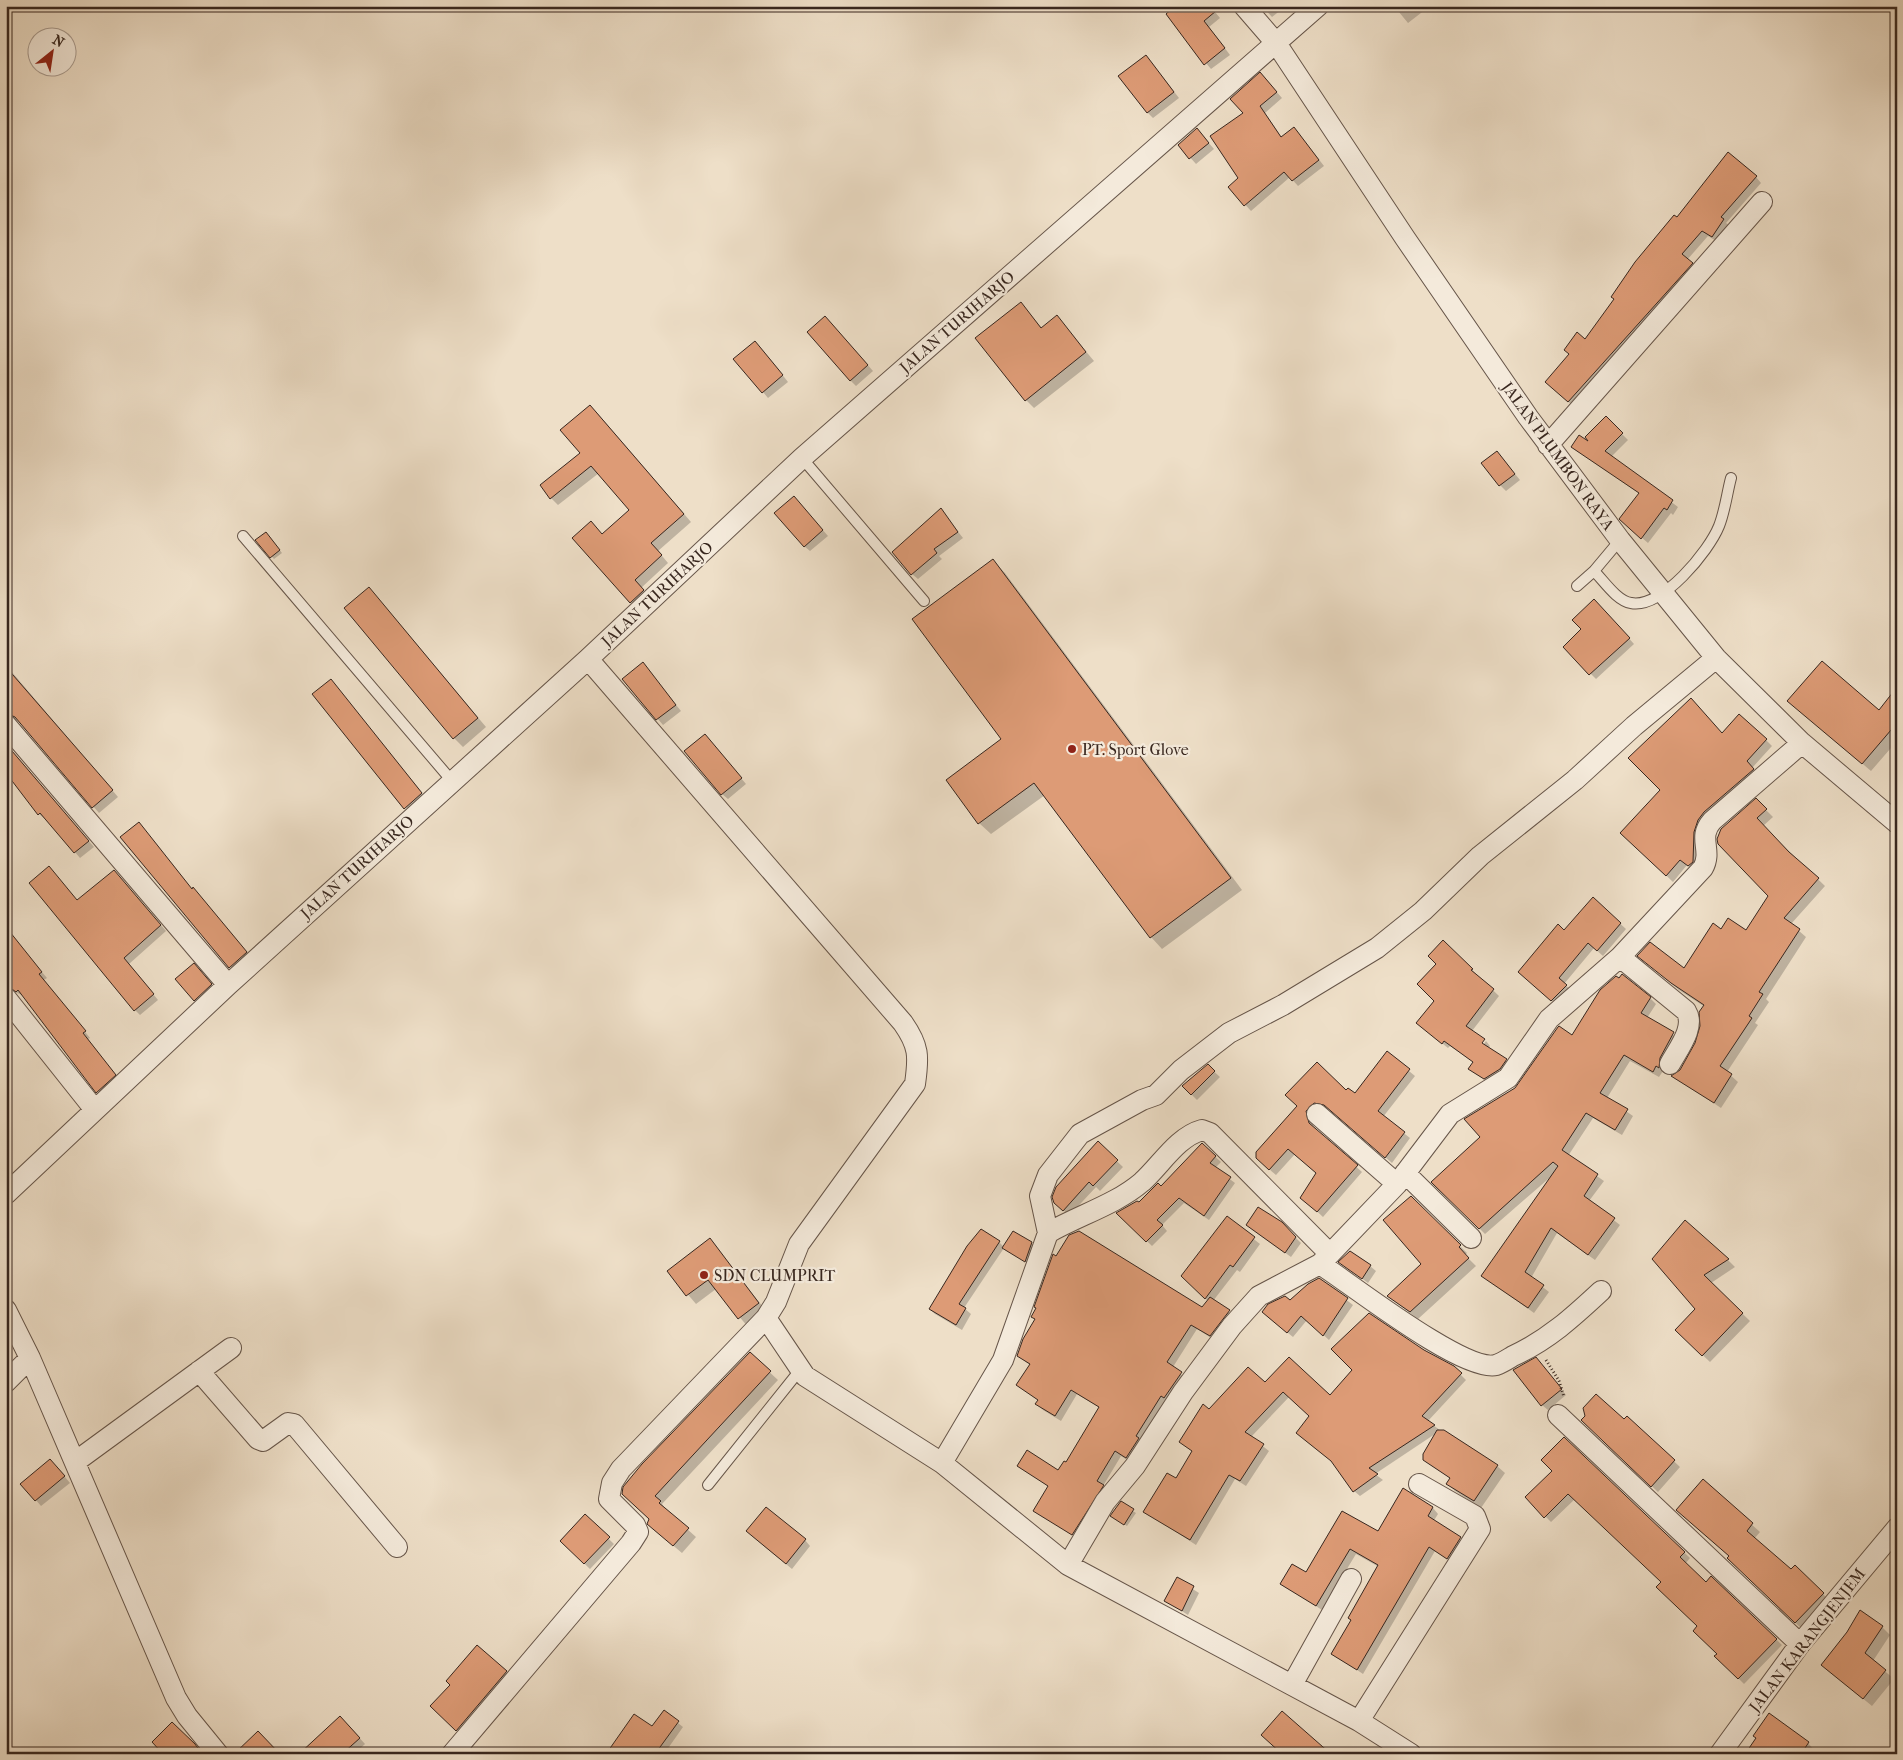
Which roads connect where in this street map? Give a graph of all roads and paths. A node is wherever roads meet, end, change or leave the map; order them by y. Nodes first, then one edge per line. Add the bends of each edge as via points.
1 (1244, 6) edge
2 (1318, 6) edge
3 (1276, 43) junction
4 (1762, 202) dead end
5 (1548, 445) junction
6 (802, 458) junction
7 (1730, 478) dead end
8 (243, 536) dead end
9 (1620, 540) junction
10 (1594, 571) junction
11 (1577, 586) dead end
12 (1663, 592) junction
13 (924, 601) dead end
14 (1716, 658) junction
15 (588, 659) junction
16 (6, 725) edge
17 (1802, 743) junction
18 (452, 781) junction
19 (1897, 823) edge
20 (1620, 957) junction
21 (228, 984) junction
22 (6, 998) edge
23 (1670, 1064) dead end
24 (95, 1110) junction
25 (1317, 1114) dead end
26 (1401, 1178) junction
27 (6, 1194) edge
28 (1048, 1233) junction
29 (1471, 1238) dead end
30 (1326, 1259) junction
31 (1601, 1291) dead end
32 (6, 1310) edge
33 (766, 1318) junction
34 (1534, 1346) junction
35 (231, 1348) dead end
36 (30, 1358) junction
37 (800, 1370) junction
38 (199, 1371) junction
39 (6, 1382) edge
40 (1558, 1415) joint
41 (75, 1462) junction
42 (942, 1463) junction
43 (1419, 1484) dead end
44 (708, 1485) dead end
45 (1897, 1528) edge
46 (397, 1547) dead end
47 (1068, 1565) junction
48 (1351, 1579) dead end
49 (1800, 1644) junction
50 (1292, 1685) junction
51 (1359, 1721) junction
52 (218, 1754) edge
53 (452, 1754) edge
54 (1411, 1754) edge
55 (1720, 1754) edge

1 - 3 street, JALAN PLUMBON RAYA
2 - 3 street, JALAN TURIHARJO
3 - 5 street, JALAN PLUMBON RAYA via 1410,246
3 - 6 street, JALAN TURIHARJO
4 - 5 street
5 - 9 street, JALAN PLUMBON RAYA
6 - 13 lane
6 - 15 street, JALAN TURIHARJO
7 - 12 lane via 1720,525 1709,546 1694,566
8 - 18 lane
9 - 10 lane
9 - 12 street, JALAN PLUMBON RAYA
10 - 11 lane
10 - 12 lane via 1623,600 1632,604 1646,602
12 - 14 street, JALAN PLUMBON RAYA
14 - 17 street, JALAN PLUMBON RAYA
14 - 28 street via 1575,780 1480,856 1423,911 1377,948 1283,1005 1229,1033 1181,1070 1156,1095 1080,1134 1053,1169 1040,1196
15 - 18 street, JALAN TURIHARJO
15 - 33 street via 896,1016 914,1040 918,1054 915,1084 799,1244 776,1302
16 - 21 street
17 - 19 street, JALAN PLUMBON RAYA
17 - 20 street via 1706,828 1707,857 1703,868
18 - 21 street, JALAN TURIHARJO
20 - 23 street via 1689,1015 1687,1030
20 - 26 street via 1549,1019 1508,1078 1450,1114
21 - 24 street, JALAN TURIHARJO
22 - 24 street
24 - 27 street, JALAN TURIHARJO
25 - 26 street
26 - 29 street
26 - 30 street
28 - 30 street via 1111,1203 1142,1182 1191,1134 1202,1130 1210,1133
28 - 42 street via 1003,1360
30 - 34 street via 1397,1318 1467,1360 1496,1365
30 - 47 street via 1259,1296 1232,1326 1183,1392 1135,1466 1105,1502
31 - 34 street via 1557,1331
32 - 36 street
33 - 37 street
33 - 53 street via 621,1469 612,1483 609,1499 638,1532
34 - 40 path via 1550,1364 1564,1393
35 - 38 street
36 - 39 street
36 - 41 street
37 - 42 street
37 - 44 lane
38 - 41 street
38 - 46 street via 258,1439 263,1441 288,1423 294,1424
40 - 49 street
41 - 52 street via 176,1698
42 - 47 street
43 - 51 street via 1475,1516 1480,1528
45 - 49 street, JALAN KARANGJENJEM
47 - 50 street
48 - 50 street
49 - 55 street, JALAN KARANGJENJEM
50 - 51 street
51 - 54 street

